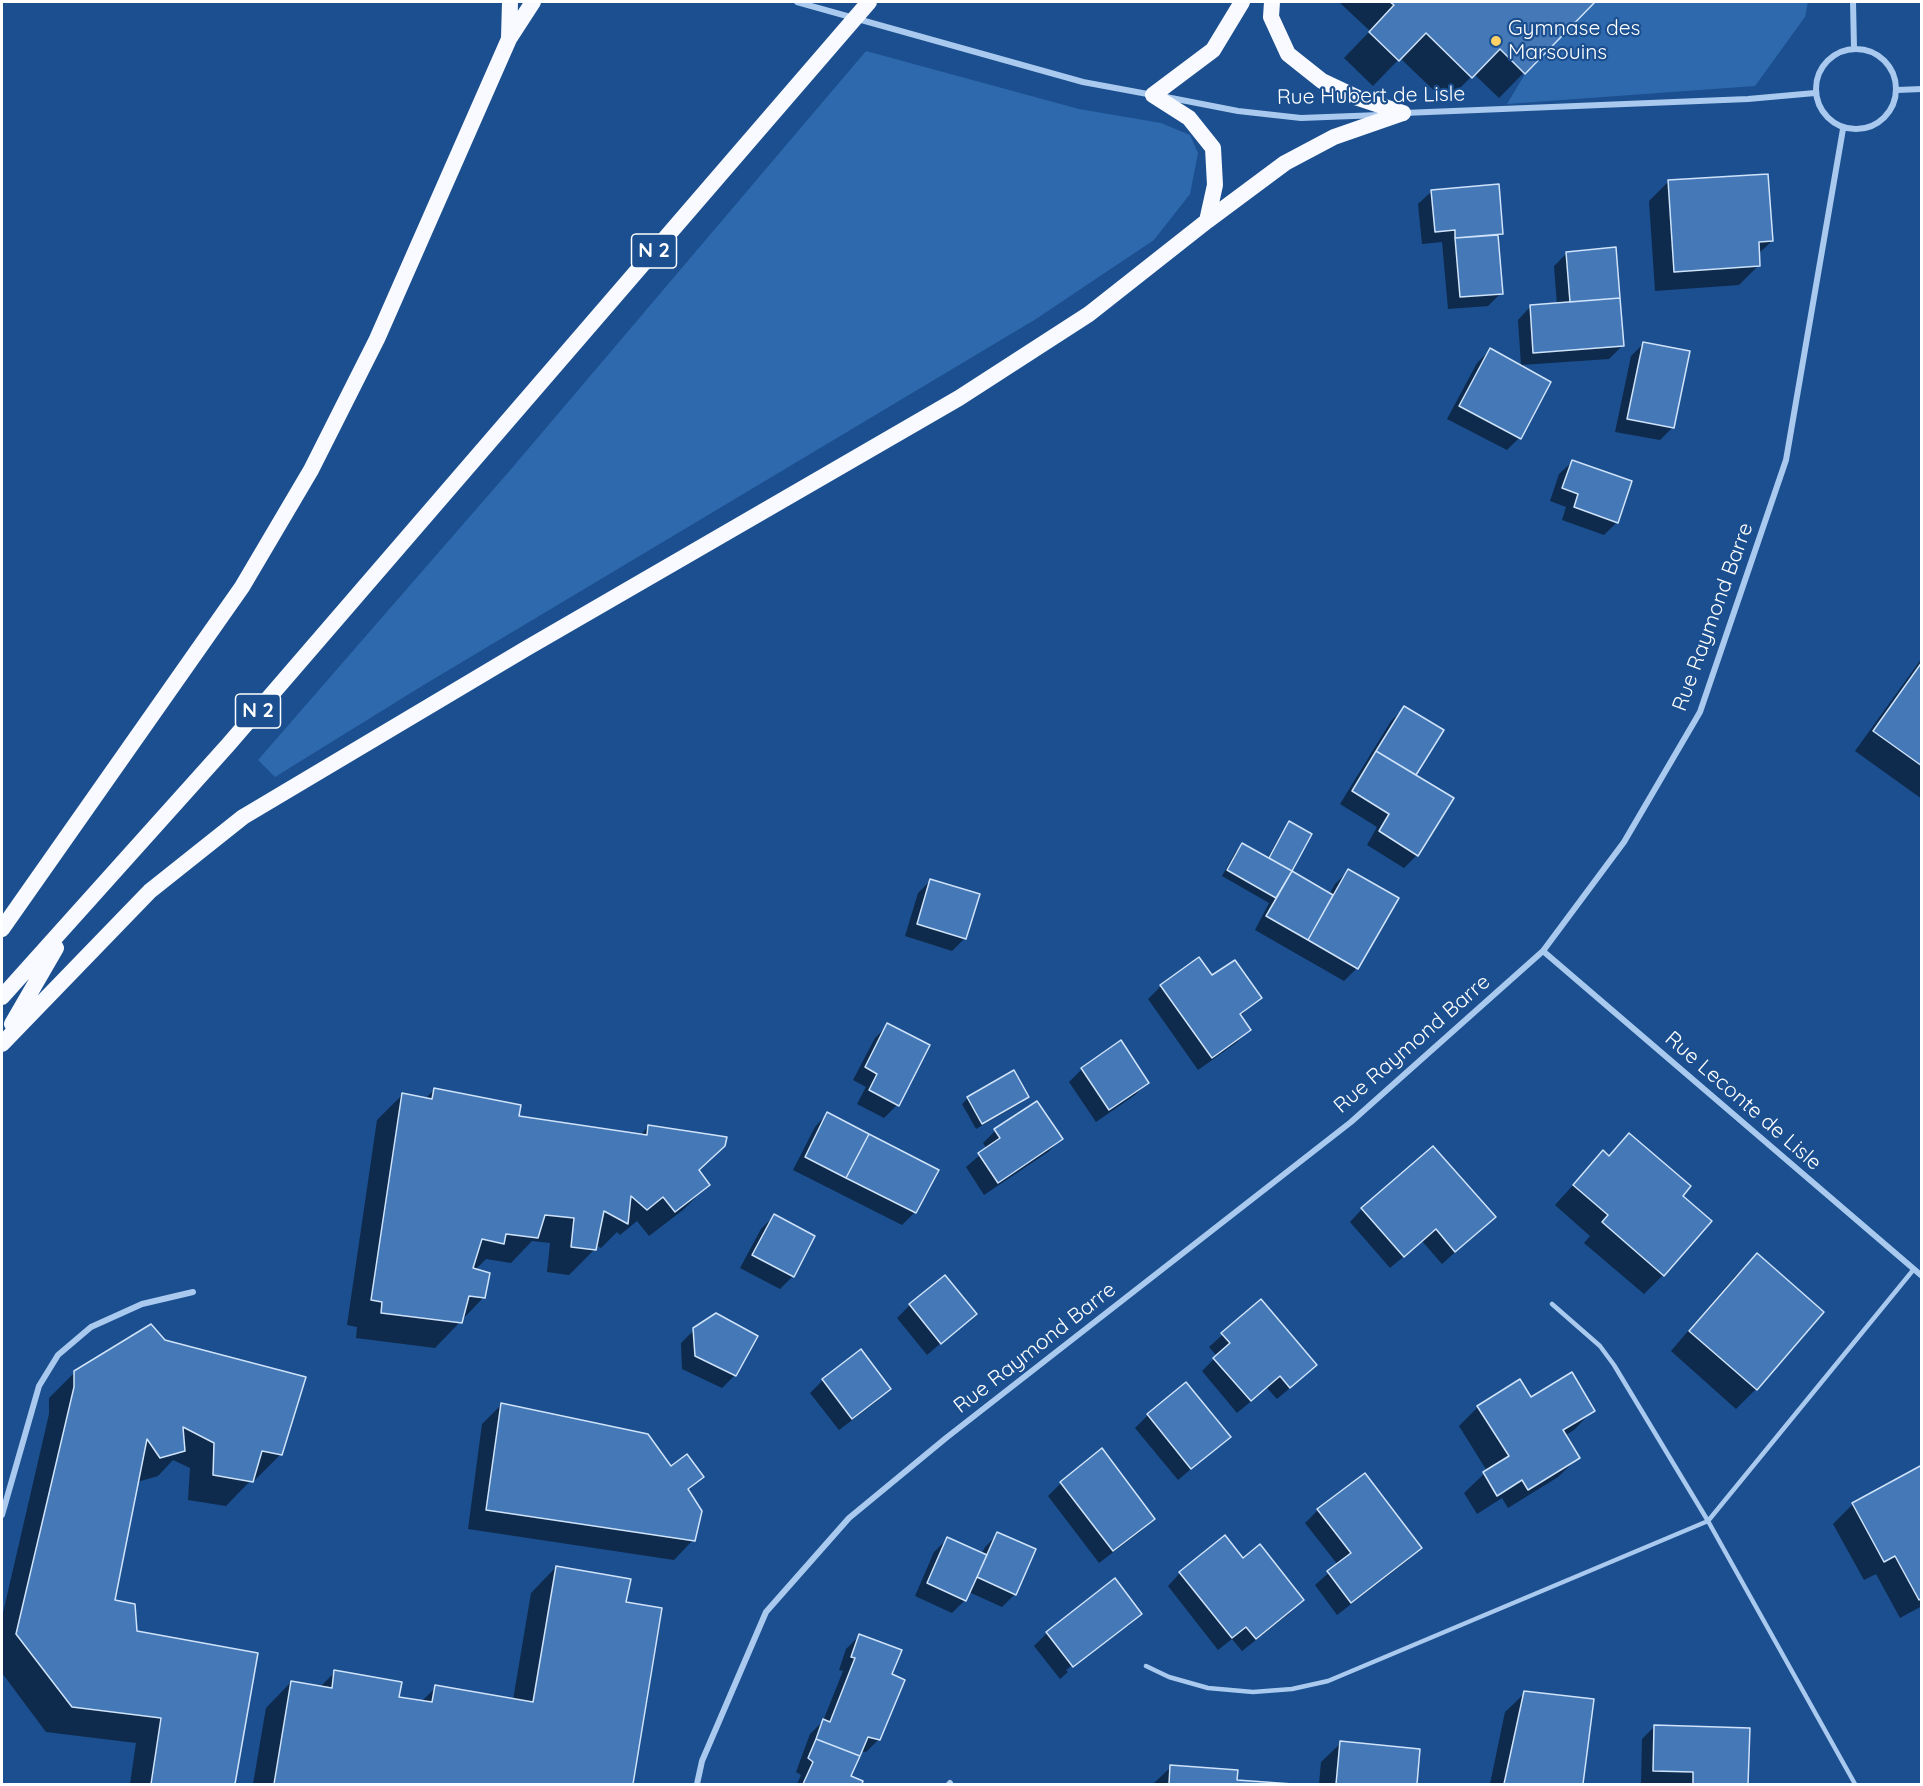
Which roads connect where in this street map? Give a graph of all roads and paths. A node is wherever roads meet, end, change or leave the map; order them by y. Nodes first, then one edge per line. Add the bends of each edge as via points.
1 (510, 2) edge
2 (533, 2) edge
3 (797, 2) edge
4 (869, 2) edge
5 (1242, 2) edge
6 (1272, 2) edge
7 (1852, 2) edge
8 (509, 39) junction
9 (1854, 48) junction
10 (1922, 89) edge
11 (1897, 90) junction
12 (1815, 93) junction
13 (1153, 95) junction
14 (1403, 113) junction
15 (1844, 129) junction
16 (1207, 220) junction
17 (73, 918) junction
18 (2, 929) edge
19 (1543, 951) junction
20 (2, 997) edge
21 (2, 1043) edge
22 (1914, 1269) junction
23 (1922, 1276) edge
24 (193, 1292) dead end
25 (1552, 1304) dead end
26 (2, 1515) edge
27 (1707, 1521) junction
28 (1146, 1666) dead end
29 (697, 1785) edge
30 (1855, 1785) edge

1 - 8 highway
2 - 8 highway
3 - 13 street, Rue Hubert de Lisle via 1083,82
4 - 17 highway, N 2 via 228,745
5 - 13 highway via 1213,50
6 - 14 highway via 1271,17 1288,54 1322,81
7 - 9 street
8 - 18 highway via 377,339 311,470 242,587
9 - 11 street via 1876,53 1891,68
9 - 12 street via 1833,55 1819,72
10 - 11 street
11 - 15 street via 1892,108 1880,122 1863,130
12 - 14 street, Rue Hubert de Lisle via 1737,100
12 - 15 street via 1830,121
13 - 14 street, Rue Hubert de Lisle via 1301,118
13 - 16 highway via 1189,118 1213,148 1215,185
14 - 16 highway via 1334,137 1295,158
15 - 19 street, Rue Raymond Barre via 1786,460 1700,712 1624,842
16 - 21 highway via 1089,314 959,398 243,817 150,891
17 - 20 highway, N 2
17 - 21 highway
19 - 22 street, Rue Leconte de Lisle
19 - 29 street, Rue Raymond Barre via 1351,1122 849,1518 766,1612 702,1761
22 - 23 street, Rue Leconte de Lisle
22 - 27 lane
24 - 26 street via 142,1304 92,1327 58,1355 39,1386
25 - 27 lane via 1600,1346 1614,1365
27 - 28 lane via 1328,1681 1253,1692 1208,1688
27 - 30 lane

